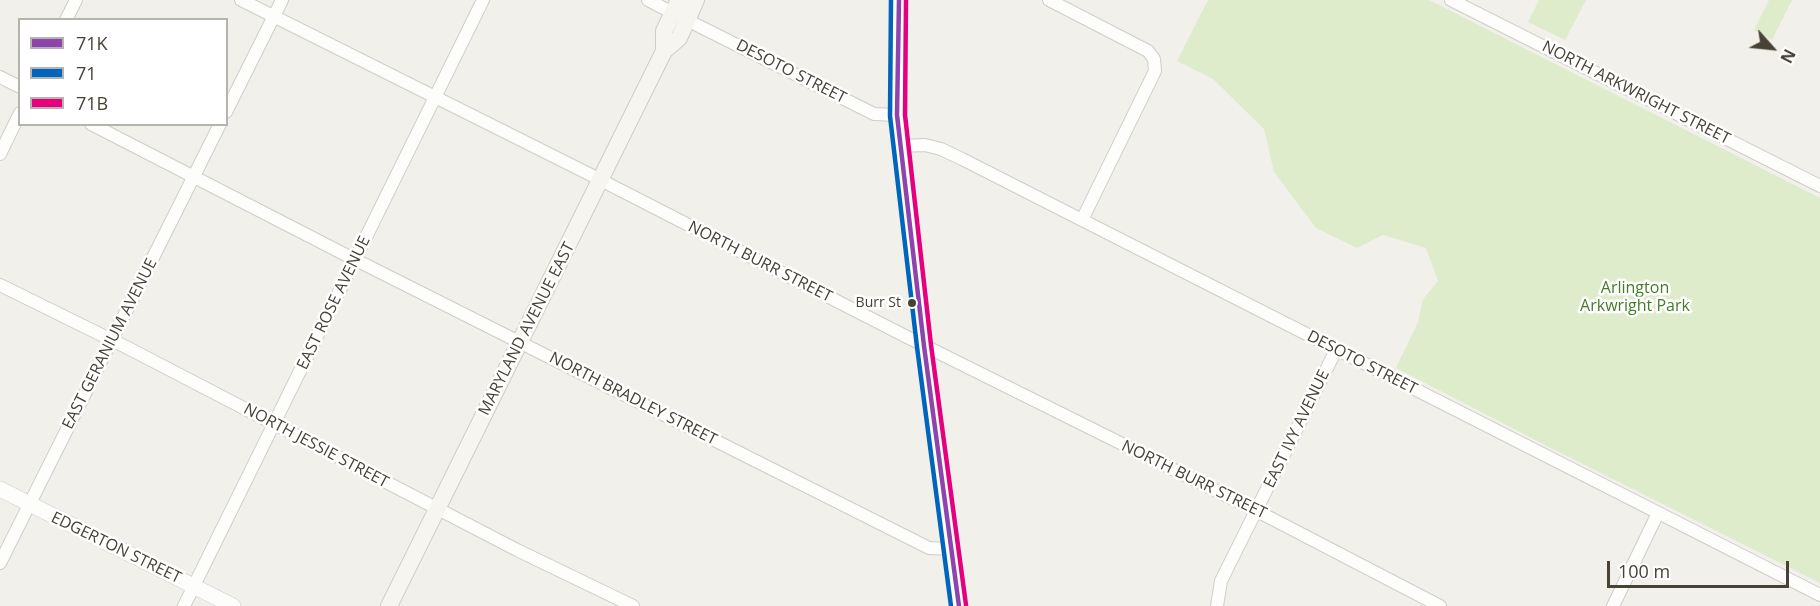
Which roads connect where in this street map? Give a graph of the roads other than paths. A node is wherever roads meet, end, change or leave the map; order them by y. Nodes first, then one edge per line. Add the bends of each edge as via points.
1 (76, 0) edge
2 (241, 0) edge
3 (282, 0) edge
4 (483, 0) edge
5 (648, 0) edge
6 (696, 0) edge
7 (899, 0) edge
8 (1049, 0) edge
9 (1451, 0) edge
10 (680, 11) edge
11 (273, 17) junction
12 (67, 18) edge
13 (0, 77) edge
14 (18, 86) edge
15 (436, 97) junction
16 (228, 107) edge
17 (897, 116) junction
18 (18, 117) edge
19 (95, 126) edge
20 (219, 126) edge
21 (900, 146) junction
22 (0, 154) edge
23 (194, 178) junction
24 (601, 180) junction
25 (1820, 186) edge
26 (1082, 220) junction
27 (355, 260) junction
28 (0, 285) edge
29 (112, 340) junction
30 (521, 342) junction
31 (924, 346) junction
32 (1336, 350) junction
33 (274, 423) junction
34 (0, 489) edge
35 (29, 504) junction
36 (437, 509) junction
37 (1257, 511) junction
38 (1658, 513) junction
39 (952, 549) junction
40 (0, 563) edge
41 (194, 586) junction
42 (1820, 595) edge
43 (184, 606) edge
44 (233, 606) edge
45 (389, 606) edge
46 (633, 606) edge
47 (959, 606) edge
48 (1216, 606) edge
49 (1440, 606) edge
50 (1613, 606) edge

1 - 12 street
2 - 11 street, NORTH BURR STREET
3 - 11 street
4 - 15 street, EAST ROSE AVENUE
5 - 10 street, DESOTO STREET
6 - 10 main road, MARYLAND AVENUE EAST
7 - 17 street
8 - 26 street via 1148,51 1154,59 1155,71
9 - 25 street, NORTH ARKWRIGHT STREET
10 - 17 street, DESOTO STREET via 874,114
10 - 24 main road, MARYLAND AVENUE EAST via 664,31 664,51
11 - 15 street, NORTH BURR STREET
11 - 16 street
13 - 14 street
15 - 24 street, NORTH BURR STREET
15 - 27 street, EAST ROSE AVENUE
17 - 21 street
18 - 22 street
19 - 23 street, NORTH BRADLEY STREET
20 - 23 street, EAST GERANIUM AVENUE
21 - 26 street, DESOTO STREET via 941,149
21 - 31 street
23 - 27 street, NORTH BRADLEY STREET
23 - 29 street, EAST GERANIUM AVENUE
24 - 30 main road, MARYLAND AVENUE EAST
24 - 31 street, NORTH BURR STREET
26 - 32 street, DESOTO STREET
27 - 30 street, NORTH BRADLEY STREET
27 - 33 street, EAST ROSE AVENUE
28 - 29 street, NORTH JESSIE STREET
29 - 33 street, NORTH JESSIE STREET
29 - 35 street, EAST GERANIUM AVENUE
30 - 36 main road, MARYLAND AVENUE EAST
30 - 39 street, NORTH BRADLEY STREET via 929,548
31 - 37 street, NORTH BURR STREET
31 - 39 street
32 - 37 street, EAST IVY AVENUE
32 - 38 street, DESOTO STREET
33 - 36 street, NORTH JESSIE STREET
33 - 41 street, EAST ROSE AVENUE
34 - 35 street, EDGERTON STREET
35 - 40 street, EAST GERANIUM AVENUE
35 - 41 street, EDGERTON STREET
36 - 45 main road, MARYLAND AVENUE EAST
36 - 46 street, NORTH JESSIE STREET
37 - 48 street, EAST IVY AVENUE via 1221,581
37 - 49 street, NORTH BURR STREET
38 - 42 street, DESOTO STREET
38 - 50 street
39 - 47 street
41 - 43 street, EAST ROSE AVENUE
41 - 44 street, EDGERTON STREET

